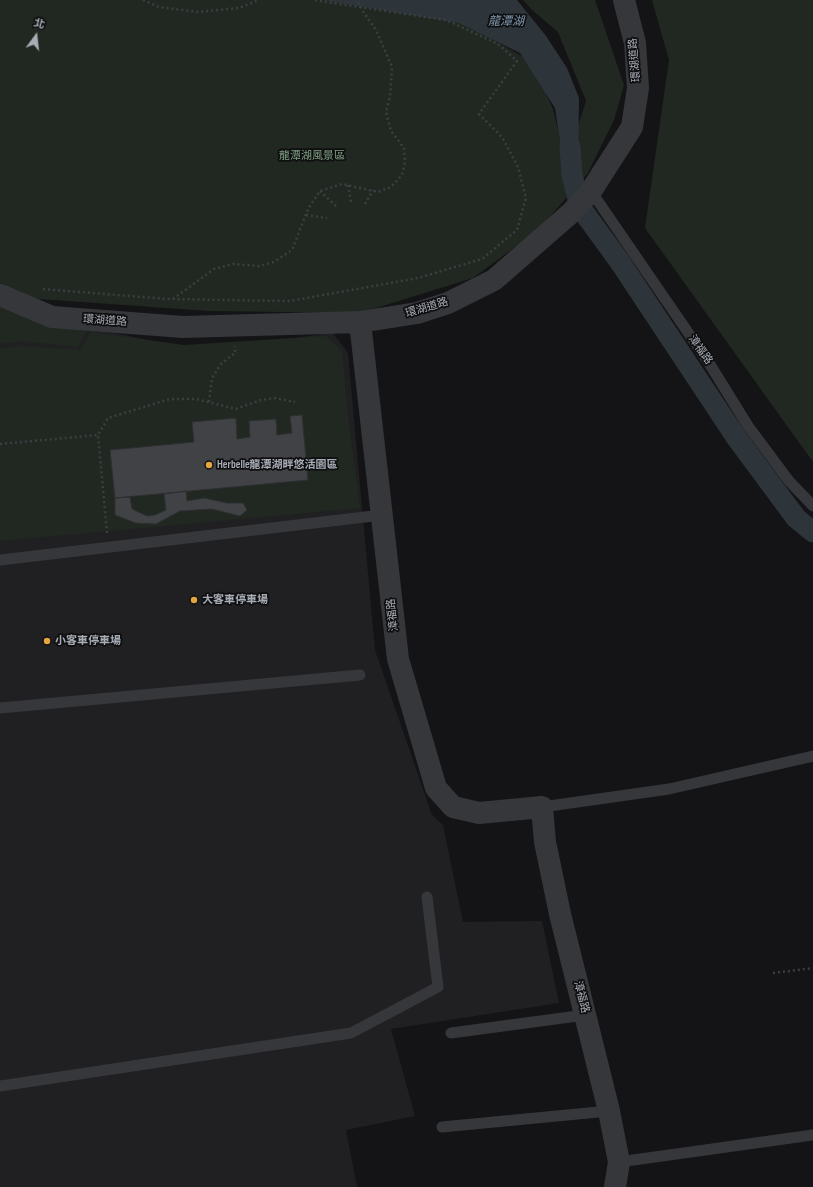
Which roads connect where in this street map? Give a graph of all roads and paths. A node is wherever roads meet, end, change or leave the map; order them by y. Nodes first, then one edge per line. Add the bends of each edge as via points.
1 (143, 0) edge
2 (259, 0) edge
3 (313, 0) edge
4 (357, 0) edge
5 (624, 0) edge
6 (360, 7) junction
7 (348, 185) junction
8 (373, 190) junction
9 (320, 191) junction
10 (583, 200) junction
11 (351, 202) dead end
12 (364, 204) dead end
13 (337, 207) dead end
14 (306, 214) junction
15 (327, 218) dead end
16 (42, 289) dead end
17 (0, 295) edge
18 (172, 299) junction
19 (360, 322) junction
20 (237, 325) junction
21 (209, 402) junction
22 (295, 402) dead end
23 (98, 435) junction
24 (0, 444) edge
25 (813, 506) edge
26 (382, 515) junction
27 (108, 547) junction
28 (0, 560) edge
29 (360, 675) dead end
30 (0, 708) edge
31 (813, 756) edge
32 (542, 807) junction
33 (427, 897) dead end
34 (813, 968) edge
35 (773, 973) dead end
36 (585, 1015) junction
37 (451, 1033) dead end
38 (0, 1086) edge
39 (609, 1111) junction
40 (442, 1127) dead end
41 (813, 1135) edge
42 (619, 1162) junction
43 (615, 1187) edge

1 - 2 path via 159,7 199,12 239,8
3 - 6 path
4 - 6 path
5 - 10 street, 環湖道路 via 635,43 638,88 632,127
6 - 8 path via 376,30 392,67 386,112 392,131 404,148 405,162 402,175 391,187 378,192
6 - 18 path via 446,20 498,44 517,61 479,114 502,136 518,167 526,198 517,230 482,259 418,278 290,301
7 - 8 path
7 - 9 path via 342,184
7 - 11 path
8 - 12 path
9 - 13 path
9 - 14 path
10 - 19 street, 環湖道路 via 494,280 448,303 417,313
10 - 25 lane, 漳福路 via 709,363 748,426 789,482
14 - 15 path
14 - 18 path via 292,250 274,262 259,266 233,264 214,269
16 - 18 path
17 - 20 street, 環湖道路 via 52,316 184,327
19 - 20 street, 環湖道路
19 - 26 street, 漳福路
20 - 21 path via 235,353 222,364 212,378
21 - 22 path via 236,409 274,398
21 - 23 path via 170,399 138,407 108,418
23 - 24 path
23 - 27 path
26 - 27 lane
26 - 32 street, 漳福路 via 398,659 436,788 453,807 479,813
27 - 28 lane
29 - 30 lane
31 - 32 lane, 漳福路 via 669,789
32 - 36 street, 漳福路 via 545,842
33 - 38 lane via 438,987 351,1033
34 - 35 path
36 - 37 lane
36 - 39 street, 漳福路
39 - 40 lane
39 - 42 street, 漳福路
41 - 42 lane
42 - 43 street, 漳福路

